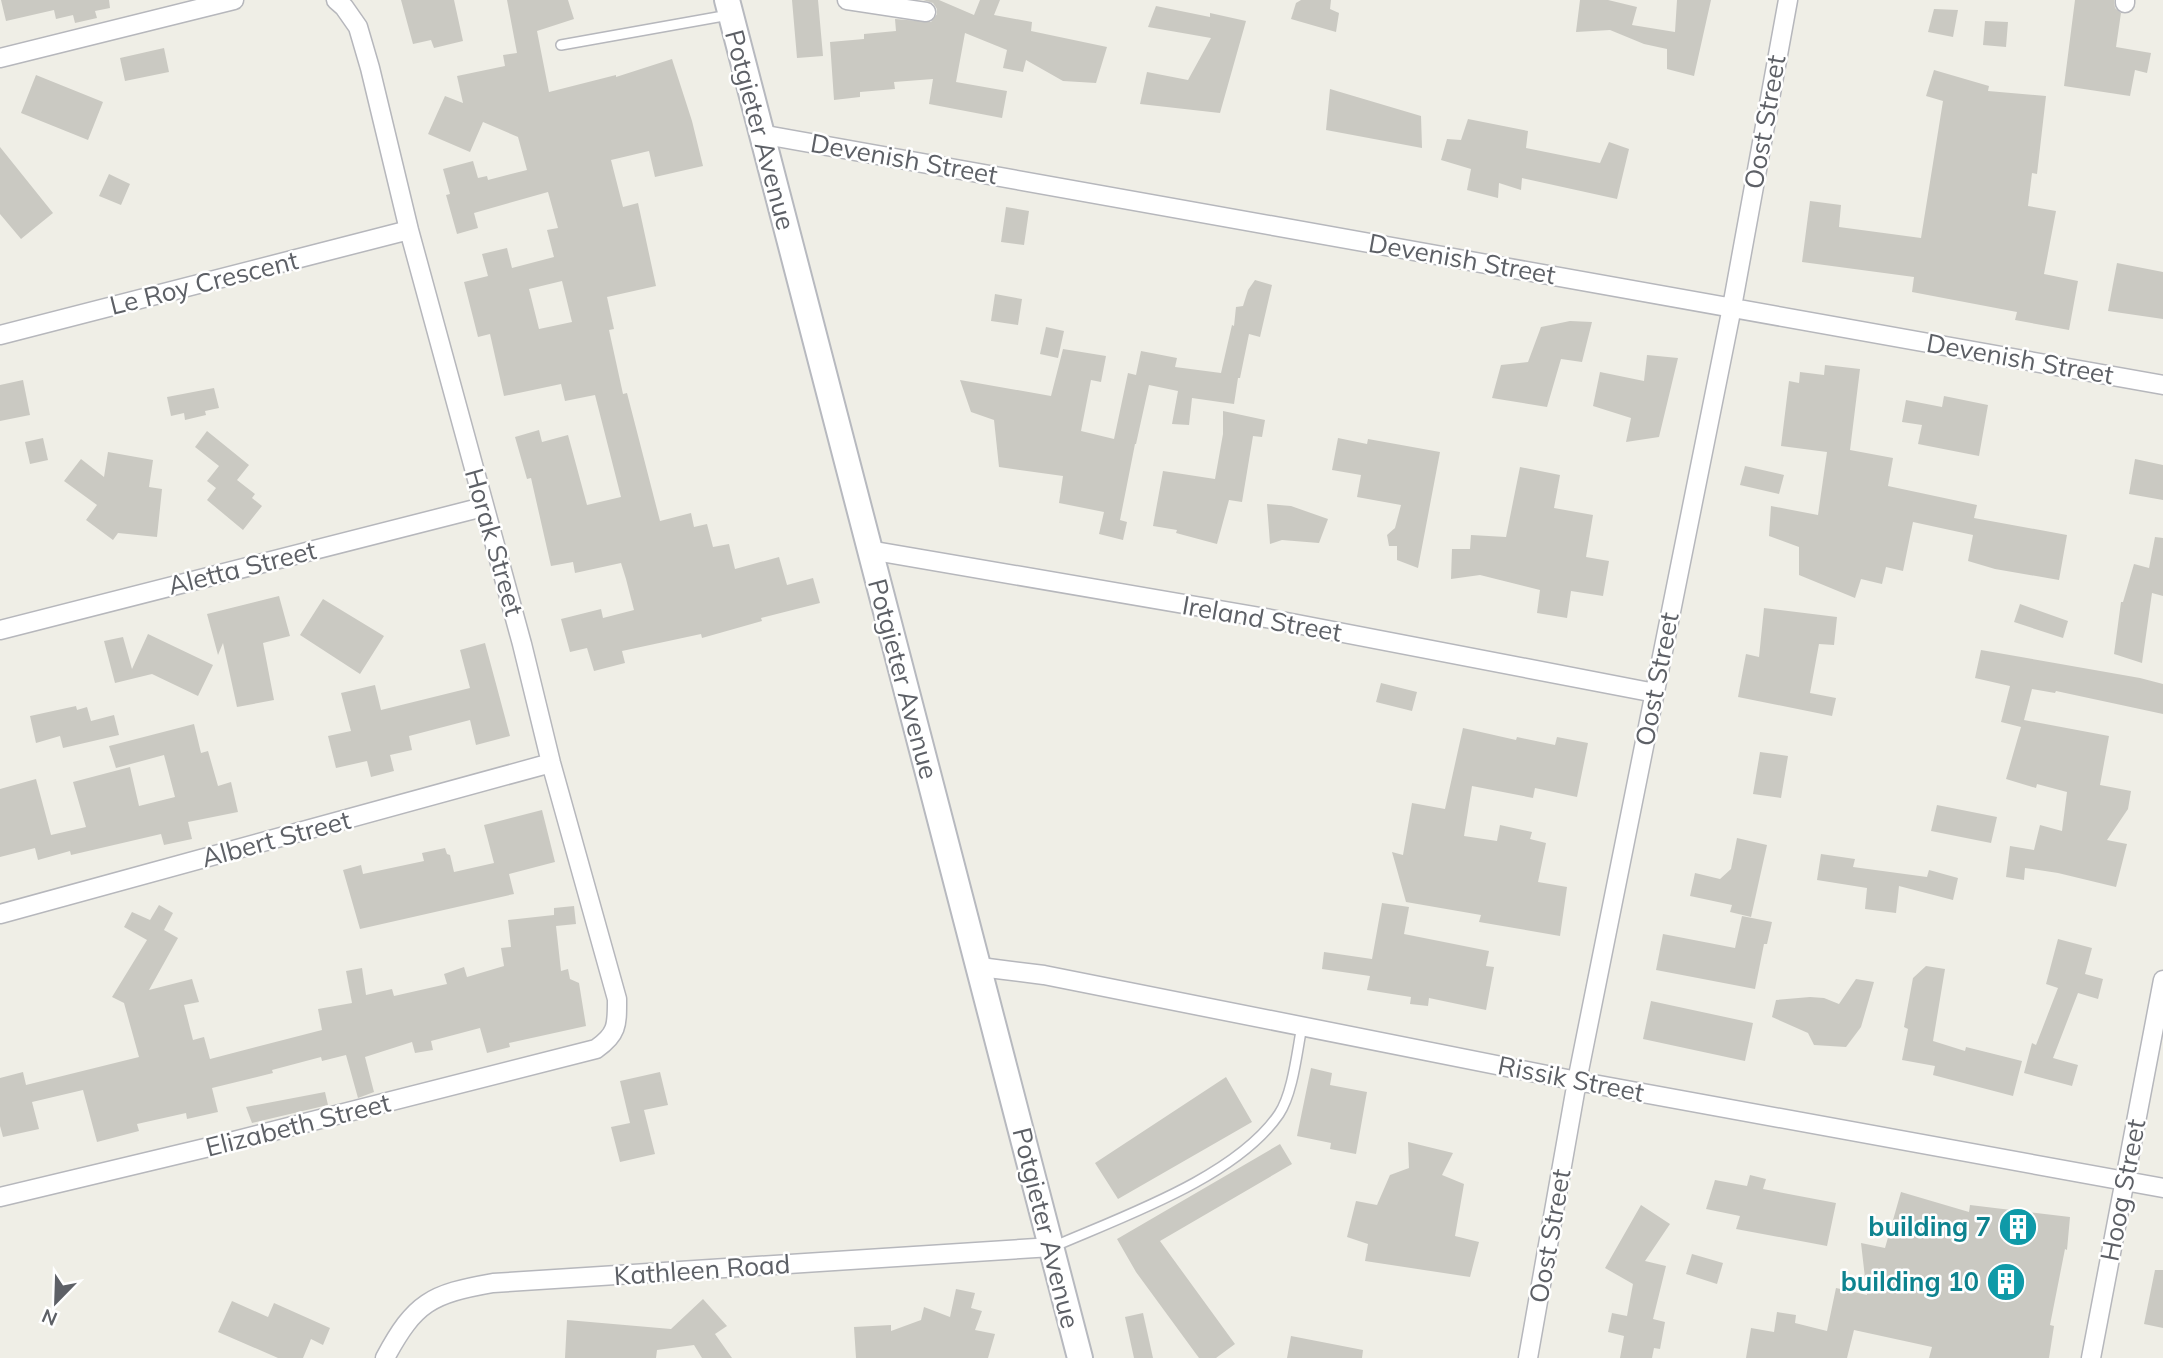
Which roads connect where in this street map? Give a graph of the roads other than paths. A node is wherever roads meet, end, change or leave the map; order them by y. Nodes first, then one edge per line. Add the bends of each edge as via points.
1 (234, 0) edge
2 (336, 0) edge
3 (847, 0) edge
4 (1788, 0) edge
5 (729, 7) edge
6 (926, 12) dead end
7 (561, 45) dead end
8 (0, 58) edge
9 (761, 134) junction
10 (409, 230) junction
11 (1732, 307) junction
12 (0, 335) edge
13 (2163, 385) edge
14 (483, 507) junction
15 (869, 550) junction
16 (0, 630) edge
17 (1655, 693) junction
18 (551, 763) junction
19 (0, 914) edge
20 (980, 967) junction
21 (2163, 981) edge
22 (1302, 1026) junction
23 (596, 1049) joint
24 (1577, 1081) junction
25 (2124, 1181) junction
26 (2163, 1188) edge
27 (0, 1197) edge
28 (1052, 1247) junction
29 (384, 1358) edge
30 (1080, 1358) edge
31 (1528, 1358) edge
32 (2091, 1358) edge

1 - 8 street
2 - 10 street, Horak Street via 358,27
3 - 6 street
4 - 11 street, Oost Street
5 - 7 lane
5 - 9 street, Potgieter Avenue
9 - 11 street, Devenish Street
9 - 15 street, Potgieter Avenue
10 - 12 street, Le Roy Crescent
10 - 14 street, Horak Street
11 - 13 street, Devenish Street
11 - 17 street, Oost Street
14 - 16 street, Aletta Street
14 - 18 street, Horak Street
15 - 17 street, Ireland Street via 1271,619
15 - 20 street, Potgieter Avenue
17 - 24 street, Oost Street
18 - 19 street, Albert Street
18 - 23 street, Horak Street via 617,999 614,1033
20 - 22 street, Rissik Street via 1044,975
20 - 28 street, Potgieter Avenue
21 - 25 street, Hoog Street
22 - 24 street, Rissik Street
22 - 28 lane via 1280,1112 1255,1142 1184,1190
23 - 27 street, Elizabeth Street
24 - 25 street, Rissik Street
24 - 31 street, Oost Street
25 - 26 street, Rissik Street
25 - 32 street, Hoog Street
28 - 29 street, Kathleen Road via 493,1283 451,1291 424,1304 405,1323
28 - 30 street, Potgieter Avenue

